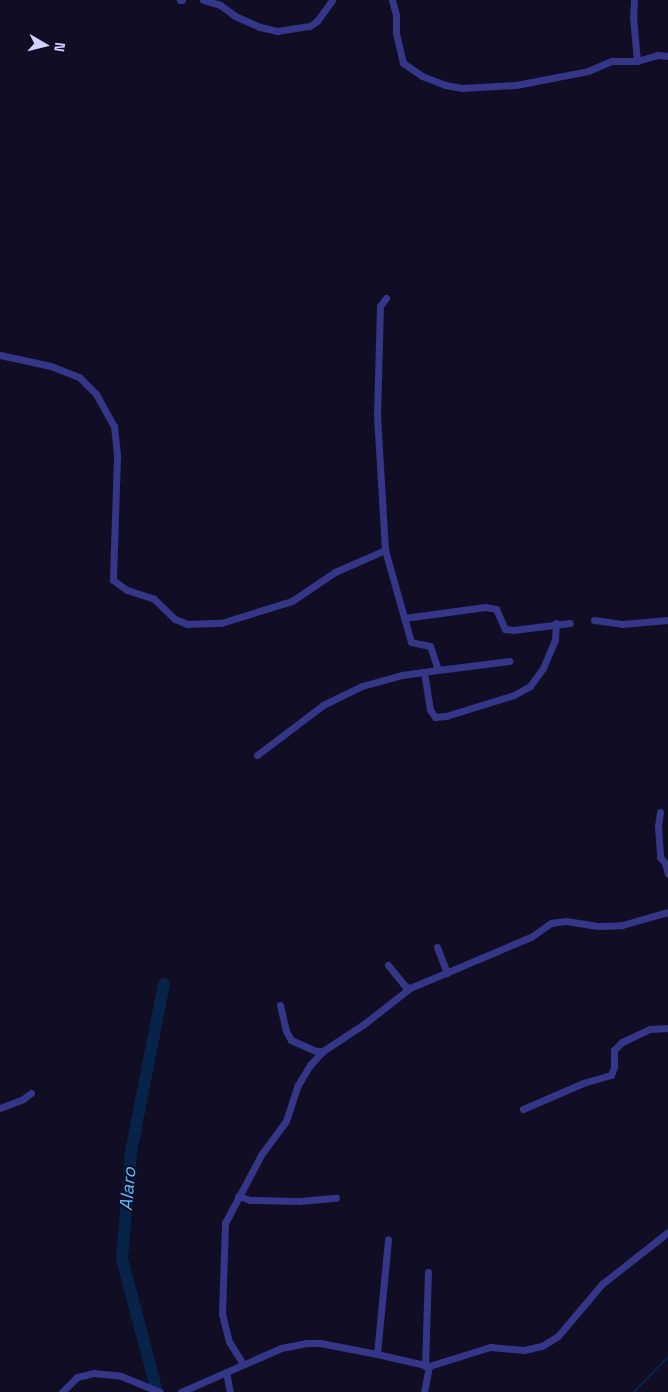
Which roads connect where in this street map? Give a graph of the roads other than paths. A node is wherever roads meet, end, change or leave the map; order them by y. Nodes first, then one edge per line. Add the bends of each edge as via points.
1 (203, 0) edge
2 (332, 0) edge
3 (392, 0) edge
4 (634, 0) edge
5 (668, 56) edge
6 (637, 61) junction
7 (386, 298) dead end
8 (0, 355) edge
9 (385, 550) junction
10 (404, 618) junction
11 (594, 620) dead end
12 (668, 620) edge
13 (570, 623) dead end
14 (556, 624) junction
15 (509, 661) dead end
16 (438, 670) junction
17 (424, 672) junction
18 (257, 754) dead end
19 (660, 812) dead end
20 (668, 874) edge
21 (668, 912) edge
22 (437, 947) dead end
23 (388, 965) dead end
24 (447, 973) junction
25 (410, 988) junction
26 (280, 1005) dead end
27 (668, 1028) edge
28 (323, 1051) junction
29 (31, 1093) dead end
30 (0, 1108) edge
31 (523, 1109) dead end
32 (238, 1196) junction
33 (336, 1198) dead end
34 (668, 1232) edge
35 (388, 1240) dead end
36 (428, 1272) dead end
37 (377, 1354) junction
38 (243, 1364) junction
39 (427, 1366) junction
40 (226, 1372) junction
41 (62, 1392) edge
42 (160, 1392) edge
43 (181, 1392) edge
44 (230, 1392) edge
45 (424, 1392) edge

1 - 2 street via 220,5 260,27 277,31 310,26
3 - 6 street via 403,63 422,76 446,85 462,88 516,85 588,71 612,61
4 - 6 street
5 - 6 street via 658,55
7 - 9 street via 380,306 377,414
8 - 9 street via 51,366 80,378 96,394 114,426 117,457 113,580 127,590 154,598 175,619 187,624 220,623 292,601 335,572
9 - 10 street
10 - 14 street via 485,607 496,609 505,629 522,630
10 - 16 street via 411,642 430,646
11 - 12 street via 622,624
13 - 14 street
14 - 17 street via 555,640 543,668 530,686 514,695 435,717 430,710
15 - 16 street
16 - 17 street
17 - 18 street via 362,686 323,705
19 - 20 street via 660,857
21 - 24 street via 622,924 551,923 531,937
22 - 24 street
23 - 25 street via 404,986
24 - 25 street
25 - 28 street
26 - 28 street via 291,1040
27 - 31 street via 650,1028 622,1042 614,1050 611,1075 583,1083
28 - 32 street via 298,1085 286,1120
29 - 30 street
32 - 33 street via 250,1200
32 - 38 street via 225,1223 222,1314 229,1342
34 - 39 street via 602,1284 550,1342 524,1350 490,1347
35 - 37 street
36 - 39 street
37 - 38 street via 306,1343 281,1348
37 - 39 street
38 - 40 street
39 - 45 street
40 - 43 street
40 - 44 street
41 - 42 street via 77,1377 94,1373 121,1376

